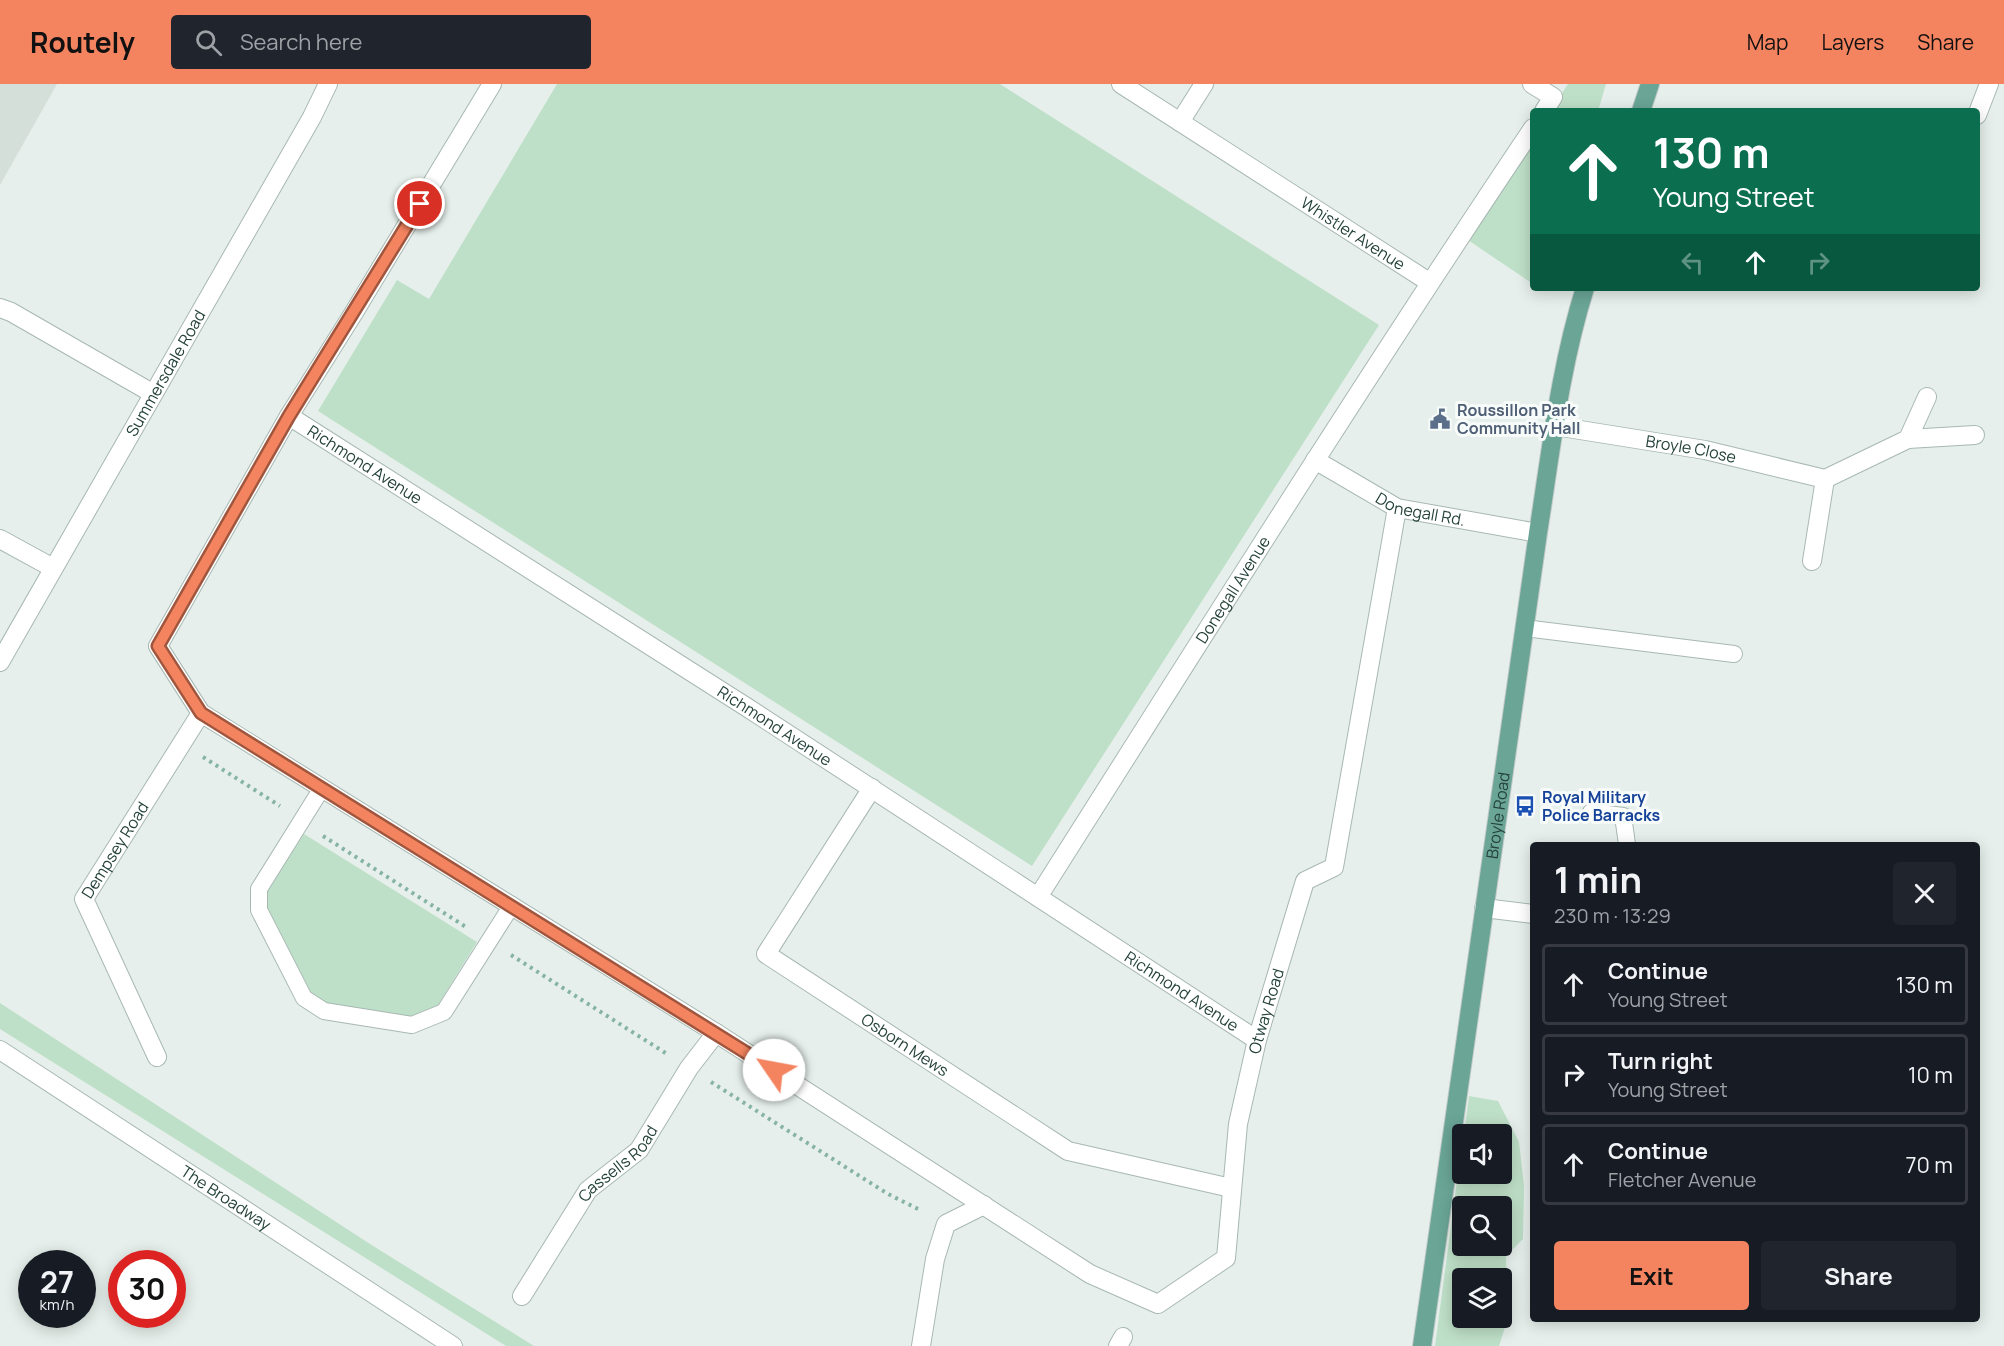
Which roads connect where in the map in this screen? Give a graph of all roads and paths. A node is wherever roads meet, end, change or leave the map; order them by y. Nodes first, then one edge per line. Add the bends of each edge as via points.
1 (328, 84) edge
2 (492, 84) edge
3 (1121, 84) edge
4 (1204, 84) edge
5 (1532, 84) edge
6 (1650, 84) edge
7 (1989, 84) edge
8 (1549, 104) edge
9 (1642, 108) edge
10 (1980, 108) edge
11 (1180, 122) junction
12 (1530, 132) edge
13 (1429, 282) junction
14 (1584, 291) edge
15 (0, 308) edge
16 (152, 393) junction
17 (1927, 398) dead end
18 (289, 416) junction
19 (1555, 426) junction
20 (1975, 435) dead end
21 (1908, 439) junction
22 (1315, 460) junction
23 (1825, 479) junction
24 (1396, 508) junction
25 (1538, 533) junction
26 (0, 539) edge
27 (1812, 561) dead end
28 (53, 568) junction
29 (1524, 628) junction
30 (1734, 654) dead end
31 (0, 662) edge
32 (201, 713) junction
33 (182, 744) junction
34 (322, 788) junction
35 (872, 788) junction
36 (1592, 812) dead end
37 (301, 823) junction
38 (1627, 842) edge
39 (1038, 897) junction
40 (512, 905) junction
41 (1484, 908) junction
42 (1530, 914) edge
43 (489, 942) junction
44 (716, 1033) junction
45 (1257, 1040) junction
46 (0, 1050) edge
47 (158, 1057) dead end
48 (689, 1068) junction
49 (1232, 1188) junction
50 (984, 1205) junction
51 (946, 1224) junction
52 (522, 1296) dead end
53 (453, 1346) edge
54 (921, 1346) edge
55 (1422, 1346) edge

1 - 16 street, Summersdale Road
2 - 18 street
3 - 11 street, Whistler Avenue
4 - 11 street
5 - 8 street
6 - 9 main road
7 - 10 street
11 - 13 street, Whistler Avenue
12 - 13 street
13 - 22 street, Donegall Avenue
14 - 19 main road, Broyle Road
15 - 16 street
16 - 28 street, Summersdale Road
17 - 21 street
18 - 32 street via 158,646
18 - 35 street, Richmond Avenue
19 - 23 street, Broyle Close via 1705,450
19 - 25 main road, Broyle Road
20 - 21 street
21 - 23 street
22 - 24 street, Donegall Rd.
22 - 39 street, Donegall Avenue
23 - 27 street
24 - 25 street, Donegall Rd.
24 - 45 street, Otway Road via 1334,867 1305,881
25 - 29 main road, Broyle Road
26 - 28 street
28 - 31 street, Summersdale Road
29 - 30 lane
29 - 41 main road, Broyle Road
32 - 33 street, Dempsey Road
32 - 34 street, Otway Road
33 - 37 path
33 - 47 street, Dempsey Road via 84,899
34 - 37 lane
34 - 40 street, Otway Road
35 - 39 street, Richmond Avenue
35 - 49 street, Osborn Mews via 766,954 1068,1152
36 - 38 lane via 1623,816
37 - 43 path
37 - 43 lane via 259,889 259,910 304,998 324,1011 412,1025 444,1012
39 - 45 street, Richmond Avenue
40 - 43 lane
40 - 44 street, Otway Road
41 - 42 street
41 - 55 main road, Broyle Road
43 - 48 path
44 - 48 street, Cassells Road
44 - 50 street, Otway Road
45 - 49 street, Otway Road via 1238,1124
46 - 53 street, The Broadway
48 - 51 path via 888,1194
48 - 52 street, Cassells Road via 639,1150 588,1190
49 - 50 street, Otway Road via 1226,1258 1158,1304 1090,1274
50 - 51 street
51 - 54 street via 935,1259

